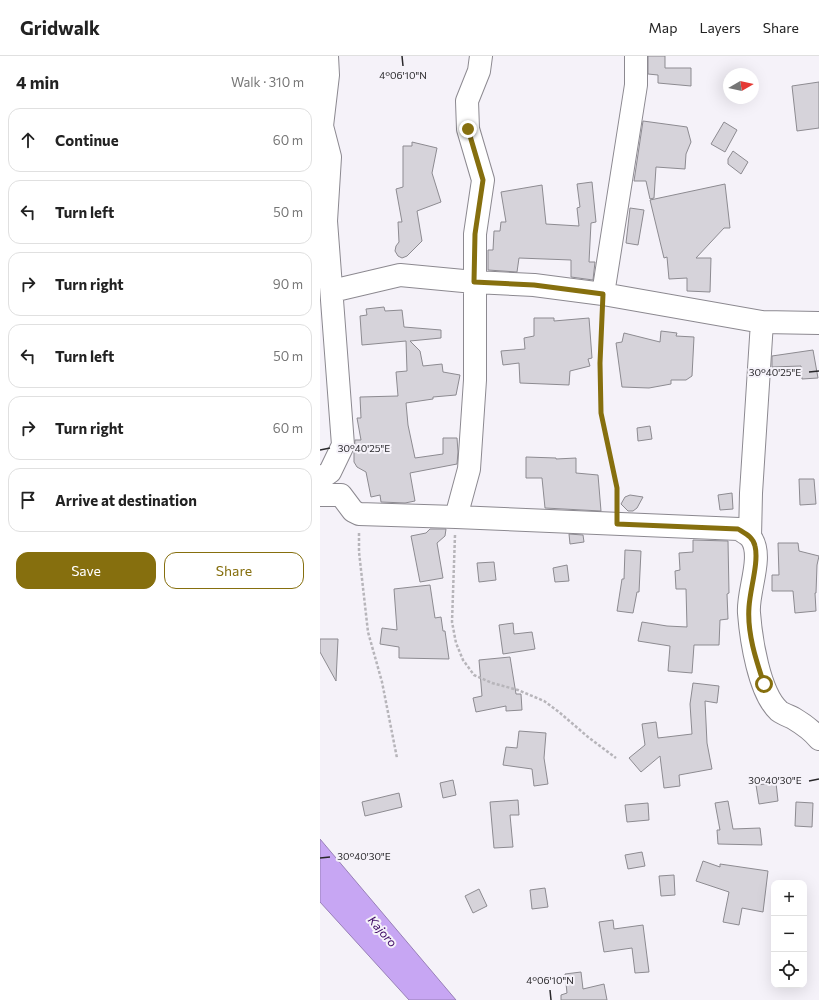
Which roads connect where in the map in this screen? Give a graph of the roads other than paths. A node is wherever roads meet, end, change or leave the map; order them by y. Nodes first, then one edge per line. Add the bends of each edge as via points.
1 (327, 56) edge
2 (481, 56) edge
3 (636, 56) edge
4 (474, 282) junction
5 (332, 291) junction
6 (603, 294) junction
7 (762, 322) junction
8 (819, 323) edge
9 (320, 479) edge
10 (320, 495) edge
11 (456, 517) junction
12 (750, 537) junction
13 (819, 739) edge

1 - 5 street via 328,75 322,126 330,157 326,221
2 - 4 street via 479,72 467,101 468,129 483,180 475,234
3 - 6 street via 636,84
4 - 5 street via 400,275
4 - 6 street via 534,285
4 - 11 street via 474,380 469,469
5 - 9 street via 343,445 330,472
6 - 7 street
7 - 8 street
7 - 12 street
10 - 11 street via 341,495 353,511 359,514
11 - 12 street via 738,529
12 - 13 street via 755,545 756,555 749,608 751,636 764,684 771,700 780,711 812,730

